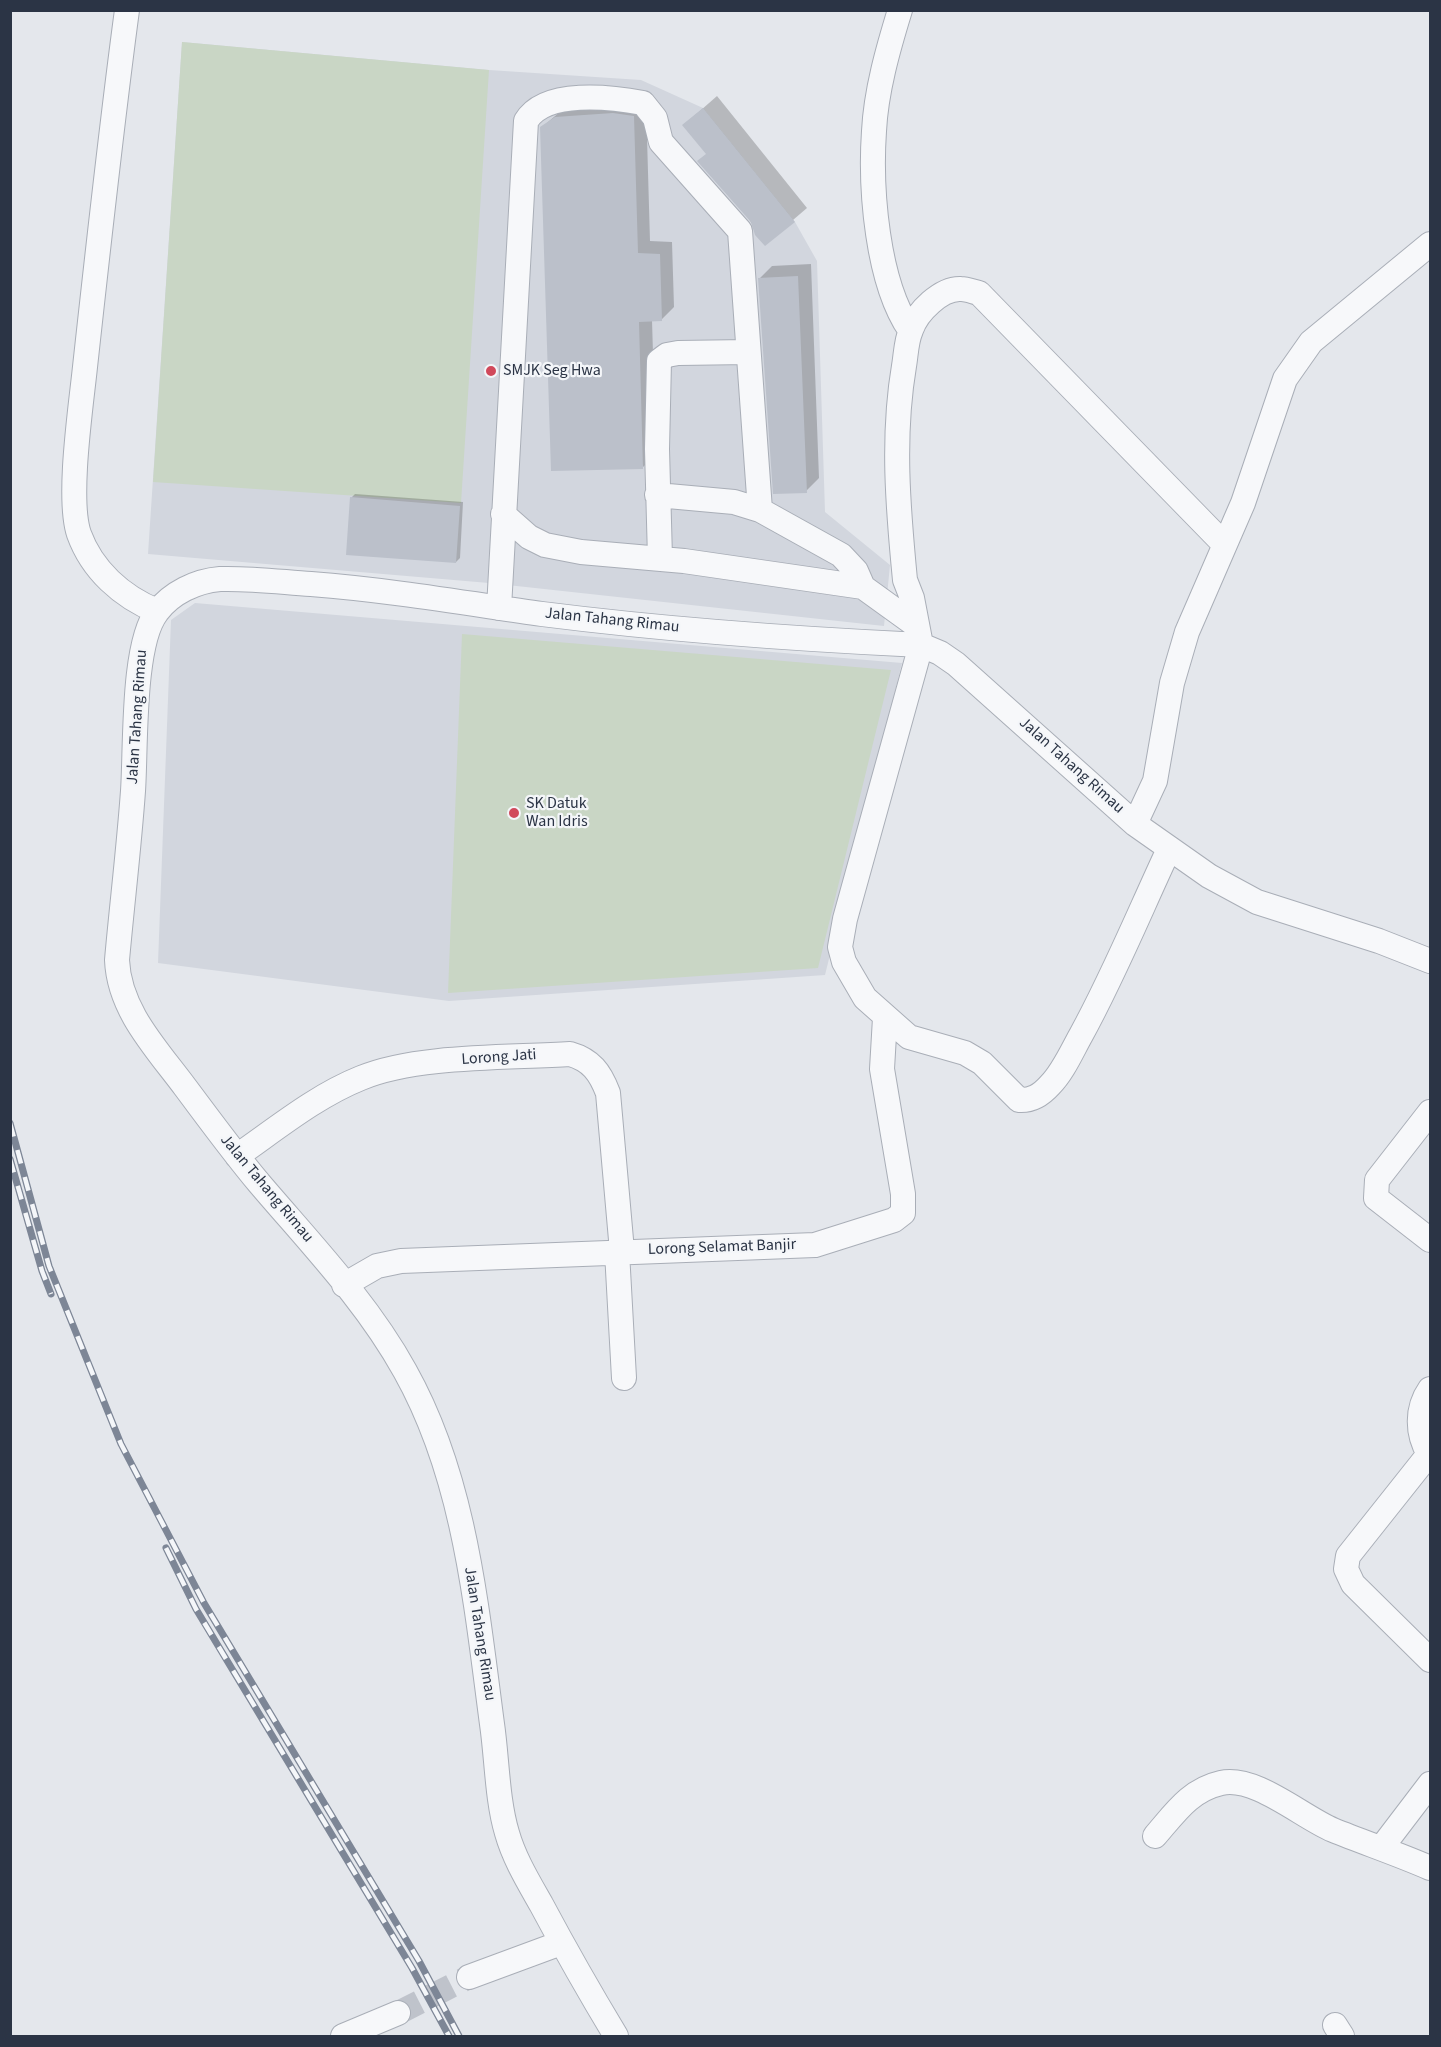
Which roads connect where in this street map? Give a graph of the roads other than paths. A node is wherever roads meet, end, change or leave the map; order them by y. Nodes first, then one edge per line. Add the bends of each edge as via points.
1 (127, 10) edge
2 (900, 10) edge
3 (1431, 244) edge
4 (910, 330) junction
5 (747, 352) junction
6 (657, 495) junction
7 (760, 510) junction
8 (503, 514) junction
9 (1224, 544) junction
10 (660, 558) junction
11 (863, 586) junction
12 (500, 608) junction
13 (157, 612) junction
14 (919, 636) junction
15 (1135, 824) junction
16 (1169, 849) junction
17 (1431, 961) edge
18 (885, 1018) junction
19 (1431, 1112) edge
20 (237, 1156) junction
21 (1430, 1238) edge
22 (620, 1251) junction
23 (344, 1285) junction
24 (624, 1378) dead end
25 (1431, 1389) edge
26 (1430, 1454) edge
27 (1431, 1660) edge
28 (1431, 1784) edge
29 (1155, 1836) dead end
30 (1382, 1847) junction
31 (1431, 1868) edge
32 (561, 1942) junction
33 (469, 1977) tunnel mouth
34 (398, 2013) tunnel mouth
35 (343, 2037) edge
36 (616, 2037) edge

1 - 13 street via 79,425 76,499 78,532 91,561 138,604
2 - 4 street via 888,50 874,131 876,222 899,314
3 - 9 street via 1321,333 1297,359 1285,379
4 - 9 street via 933,301 949,291 979,293
4 - 14 street via 896,438 905,580
5 - 6 street via 678,353 659,361
5 - 7 street
5 - 8 street via 740,231 661,142 655,117 644,104 577,98 548,102 532,111 526,121
6 - 7 street via 734,502
6 - 10 street
7 - 11 street via 841,555
8 - 10 street via 529,537 545,545
8 - 12 street
9 - 15 street via 1187,632 1172,683 1155,780
10 - 11 street
11 - 14 street
12 - 13 street, Jalan Tahang Rimau via 359,588 220,579 190,586
12 - 14 street, Jalan Tahang Rimau via 746,636
13 - 20 street, Jalan Tahang Rimau via 144,640 141,662 118,980 124,1001 155,1047
14 - 15 street, Jalan Tahang Rimau via 956,663
14 - 18 street via 840,947 851,978
15 - 16 street, Jalan Tahang Rimau
16 - 17 street, Jalan Tahang Rimau via 1257,902
16 - 18 street via 1093,1013 1052,1084 1038,1096 1019,1100 982,1063 965,1053 921,1043
18 - 22 street, Lorong Selamat Banjir via 882,1069 903,1213 894,1220 815,1245
19 - 21 street via 1377,1180 1376,1198
20 - 22 street, Lorong Jati via 336,1090 388,1068 570,1054 593,1065 608,1093
20 - 23 street, Jalan Tahang Rimau
22 - 23 street, Lorong Selamat Banjir via 401,1261 377,1266
22 - 24 street, Lorong Jati
23 - 32 street, Jalan Tahang Rimau via 403,1367 443,1457 464,1535 506,1831 519,1864
25 - 26 street via 1419,1420 1421,1440
26 - 27 street via 1348,1556 1346,1569 1353,1584
28 - 30 street
29 - 30 street via 1193,1793 1223,1782 1254,1787 1332,1830
30 - 31 street
32 - 33 street
32 - 36 street, Jalan Tahang Rimau
34 - 35 street

